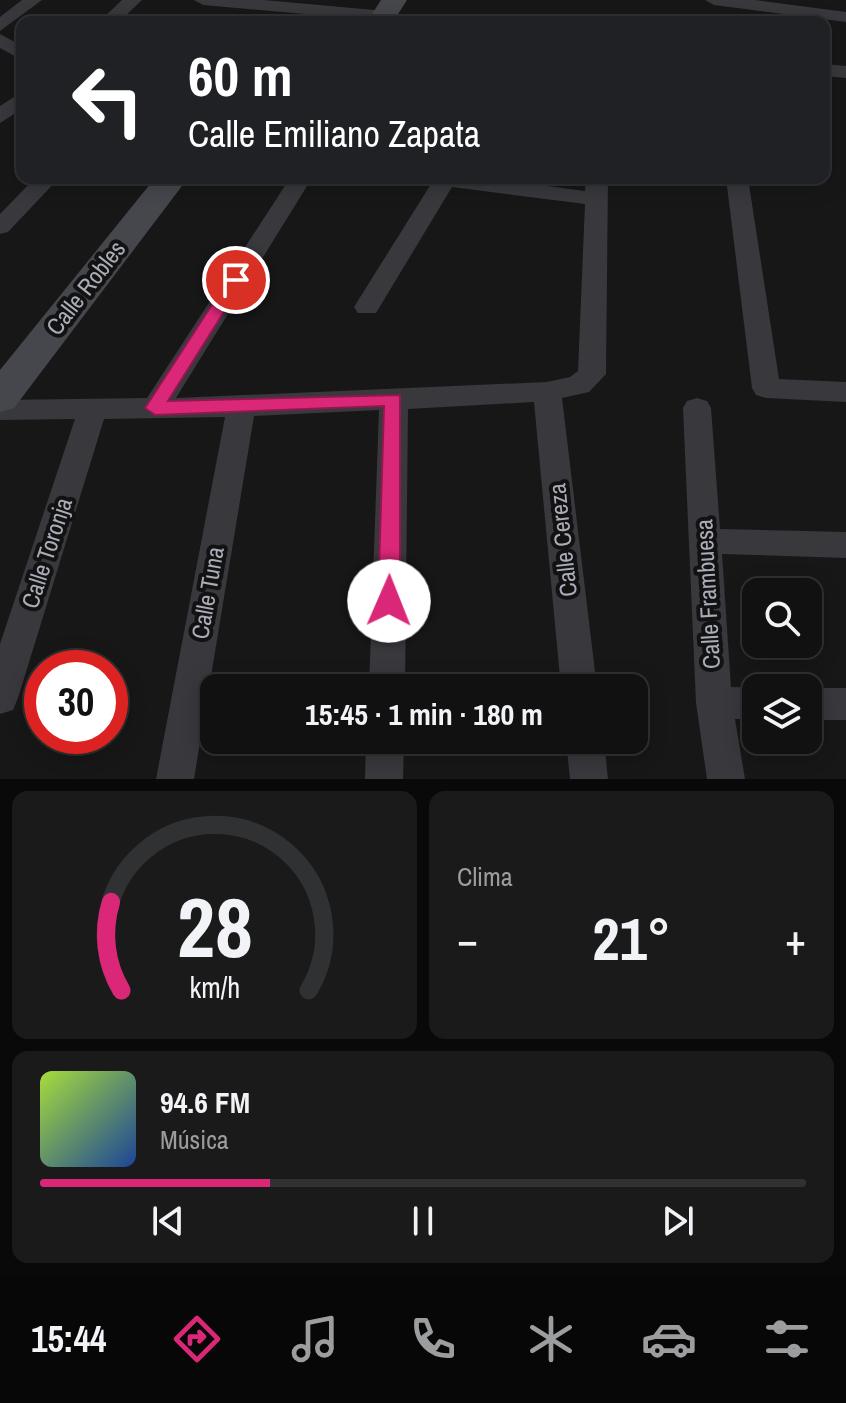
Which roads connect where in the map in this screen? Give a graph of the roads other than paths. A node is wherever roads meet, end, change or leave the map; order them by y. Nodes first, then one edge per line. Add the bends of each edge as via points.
1 (33, 0) edge
2 (133, 0) edge
3 (203, 0) edge
4 (727, 1) edge
5 (261, 5) junction
6 (386, 13) edge
7 (115, 16) edge
8 (245, 16) edge
9 (846, 17) edge
10 (0, 26) edge
11 (16, 103) edge
12 (0, 117) edge
13 (42, 184) edge
14 (167, 184) edge
15 (297, 184) edge
16 (439, 184) edge
17 (528, 184) edge
18 (738, 184) edge
19 (596, 188) edge
20 (0, 227) edge
21 (367, 307) dead end
22 (547, 392) junction
23 (846, 392) edge
24 (0, 398) edge
25 (394, 399) junction
26 (93, 407) junction
27 (241, 407) junction
28 (155, 408) junction
29 (697, 408) dead end
30 (0, 410) edge
31 (706, 541) junction
32 (846, 545) edge
33 (387, 674) edge
34 (577, 674) edge
35 (0, 698) edge
36 (714, 703) junction
37 (742, 703) edge
38 (822, 704) edge
39 (846, 704) edge
40 (385, 754) edge
41 (586, 754) edge
42 (175, 779) edge
43 (384, 779) edge
44 (589, 779) edge
45 (726, 779) edge

1 - 10 street
2 - 7 street
3 - 5 street
4 - 9 street
5 - 6 street
5 - 8 street
11 - 12 street
13 - 20 street
14 - 24 main road, Calle Robles
15 - 28 street
16 - 21 street
17 - 19 street
18 - 23 street via 766,388
19 - 22 street via 592,374 579,385
22 - 25 street
22 - 34 street, Calle Cereza
25 - 27 street
25 - 33 street
26 - 28 street
26 - 30 street
26 - 35 street, Calle Toronja
27 - 28 street
27 - 42 street, Calle Tuna
29 - 31 street, Calle Frambuesa
31 - 32 street
31 - 36 street, Calle Frambuesa
36 - 37 street
36 - 45 street, Calle Frambuesa
38 - 39 street
40 - 43 street
41 - 44 street

